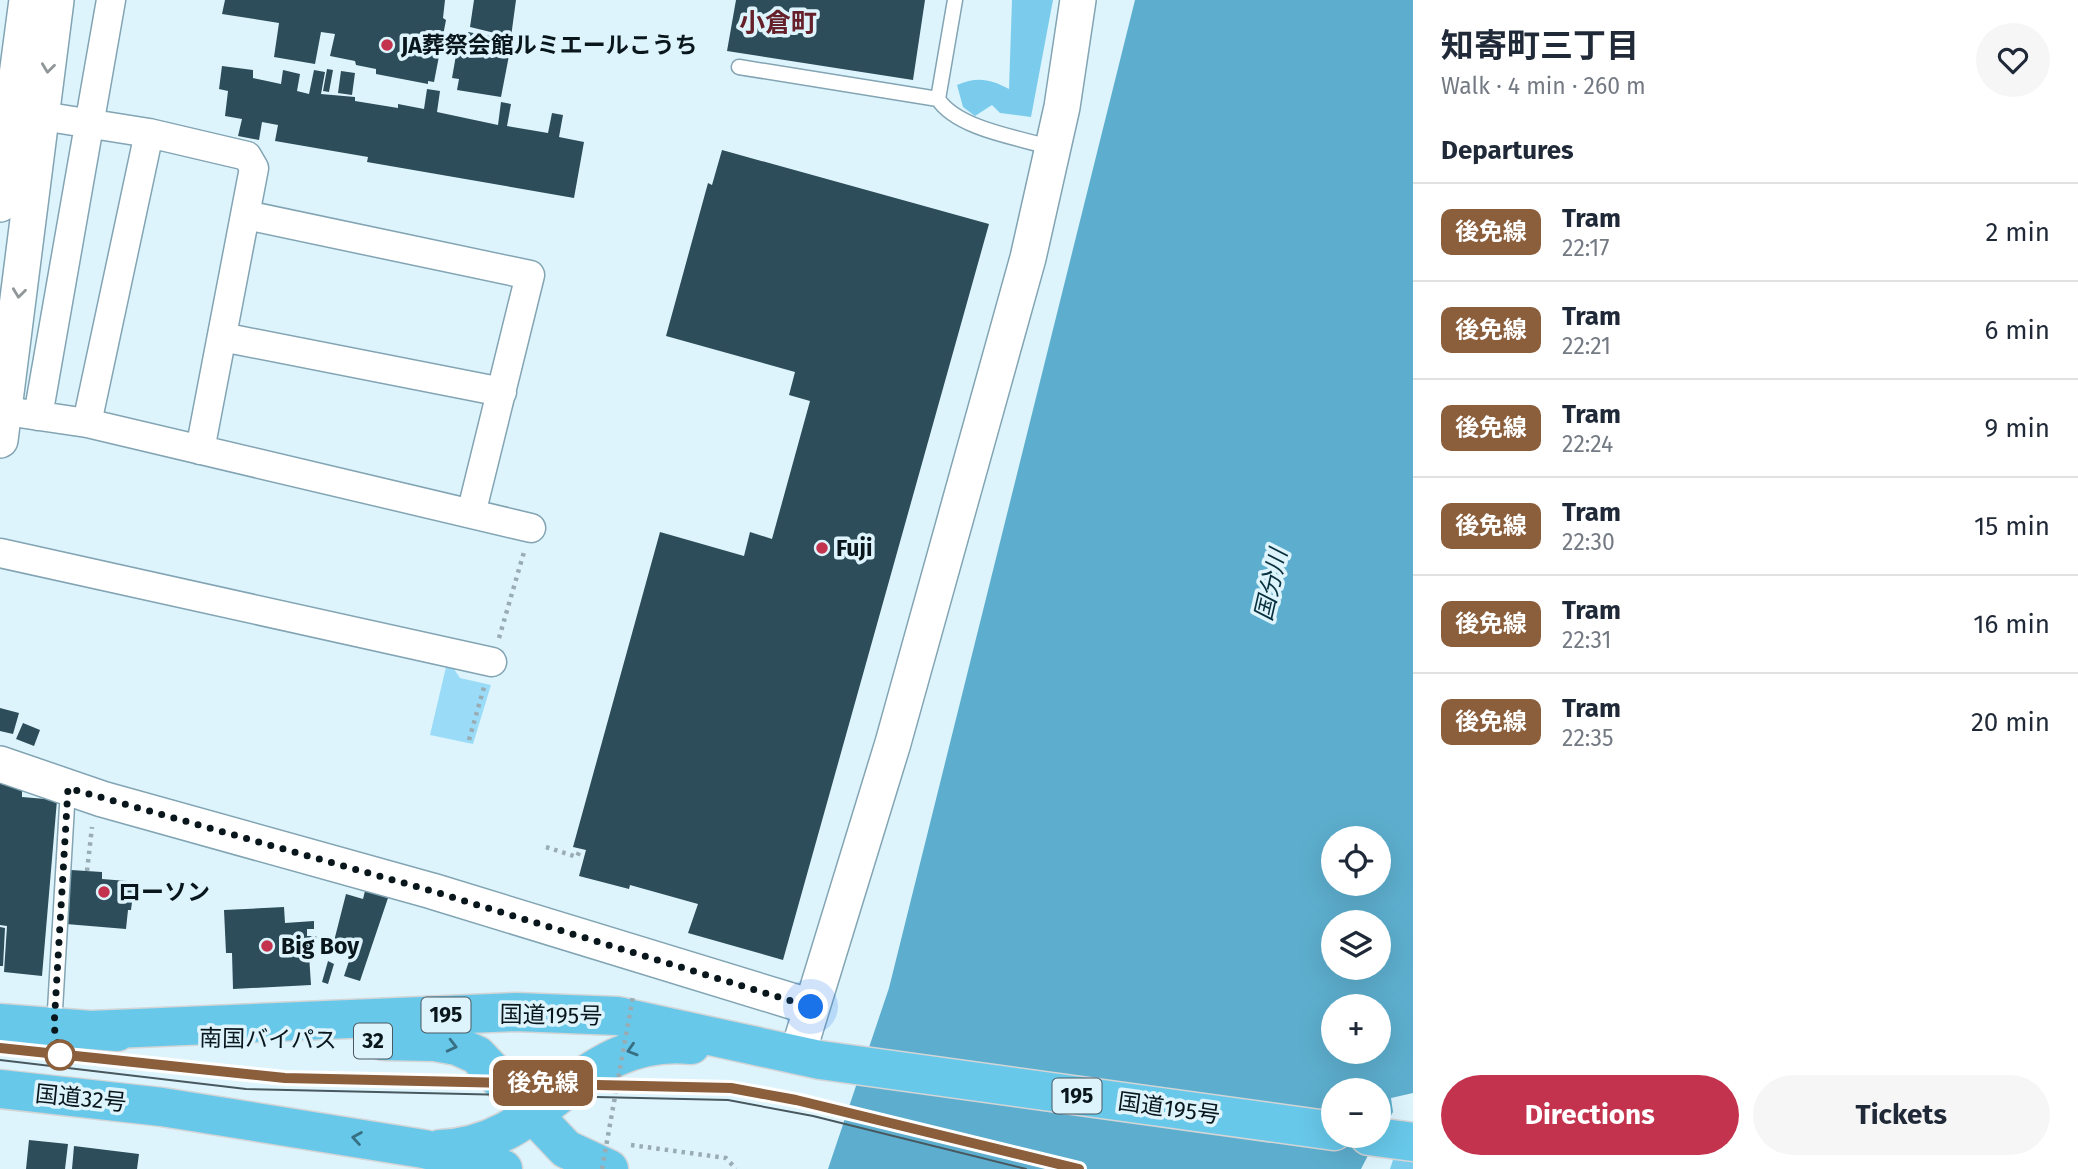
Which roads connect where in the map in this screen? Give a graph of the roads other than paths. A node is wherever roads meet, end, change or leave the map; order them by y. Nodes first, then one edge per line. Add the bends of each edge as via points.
1 (27, 0) edge
2 (56, 0) edge
3 (111, 0) edge
4 (955, 0) edge
5 (1078, 0) edge
6 (739, 67) dead end
7 (938, 99) junction
8 (27, 113) junction
9 (88, 122) junction
10 (149, 133) junction
11 (1053, 148) junction
12 (0, 204) edge
13 (246, 215) junction
14 (222, 337) junction
15 (502, 391) junction
16 (38, 416) junction
17 (1, 420) edge
18 (87, 423) junction
19 (200, 450) junction
20 (471, 514) junction
21 (531, 528) dead end
22 (0, 552) edge
23 (492, 662) dead end
24 (0, 764) edge
25 (68, 788) junction
26 (811, 1007) junction
27 (0, 1023) edge
28 (72, 1029) junction
29 (808, 1058) junction
30 (0, 1089) edge
31 (534, 1115) junction
32 (1321, 1129) edge
33 (424, 1149) junction
34 (608, 1156) edge
35 (503, 1169) edge

1 - 8 street
2 -> 8 street
3 - 9 street
4 - 7 lane
5 - 11 street
6 - 7 lane
7 - 11 lane via 945,110 963,121
8 - 9 street
8 - 12 street
8 -> 17 street
9 - 10 street
9 - 16 street
10 - 13 street via 247,156 254,168
10 - 18 street
11 - 26 street via 1028,258 893,743
13 - 14 street
13 - 15 street via 530,275
14 - 15 street
14 - 19 street
15 - 20 street
16 - 17 street
16 - 18 street
18 - 19 street
19 - 20 street
20 - 21 street
22 - 23 street
24 - 25 street
25 - 26 street via 432,891
25 - 28 lane
26 - 29 street
27 - 28 highway, 32
28 - 29 highway, 国道195号 / 195 via 562,1013 653,1022
28 -> 31 highway, 南国バイパス / 32 via 457,1046 492,1068
29 -> 31 highway, 国道195号 / 195 via 679,1044 646,1045 599,1064
29 - 32 highway, 国道195号 / 195
33 -> 30 highway, 国道32号 via 162,1107
31 - 33 highway, 国道195号 / 195 via 470,1145
31 - 34 highway, 南国バイパス / 32 via 566,1149
33 - 35 highway

